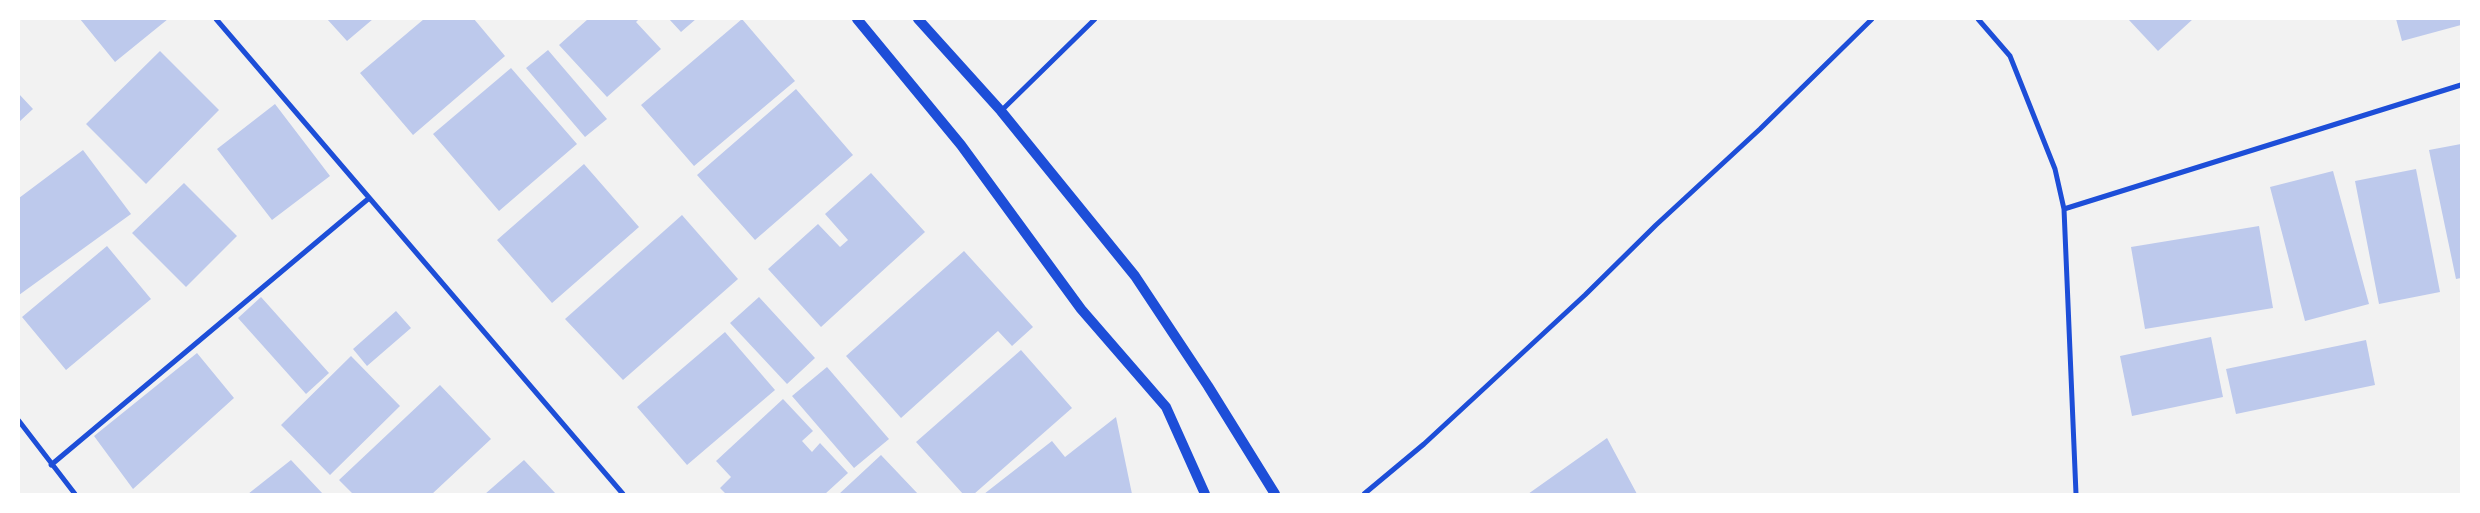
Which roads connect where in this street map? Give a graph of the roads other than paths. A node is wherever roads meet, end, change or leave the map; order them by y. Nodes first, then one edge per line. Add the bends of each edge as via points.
1 (216, 19) edge
2 (857, 19) edge
3 (918, 19) edge
4 (1096, 19) edge
5 (1872, 19) edge
6 (1978, 19) edge
7 (2461, 85) edge
8 (1001, 111) junction
9 (368, 199) junction
10 (2064, 209) junction
11 (19, 421) edge
12 (51, 465) junction
13 (75, 494) edge
14 (623, 494) edge
15 (1206, 494) edge
16 (1275, 494) edge
17 (1364, 494) edge
18 (2076, 494) edge

1 - 9 street
2 - 15 main road via 961,145 1081,309 1166,408
3 - 8 main road
4 - 8 street
5 - 17 street via 1585,295 1424,444
6 - 10 street via 2010,56 2055,169
7 - 10 street
8 - 16 main road via 1135,276
9 - 12 street
9 - 14 street
10 - 18 street
11 - 12 street
12 - 13 street

